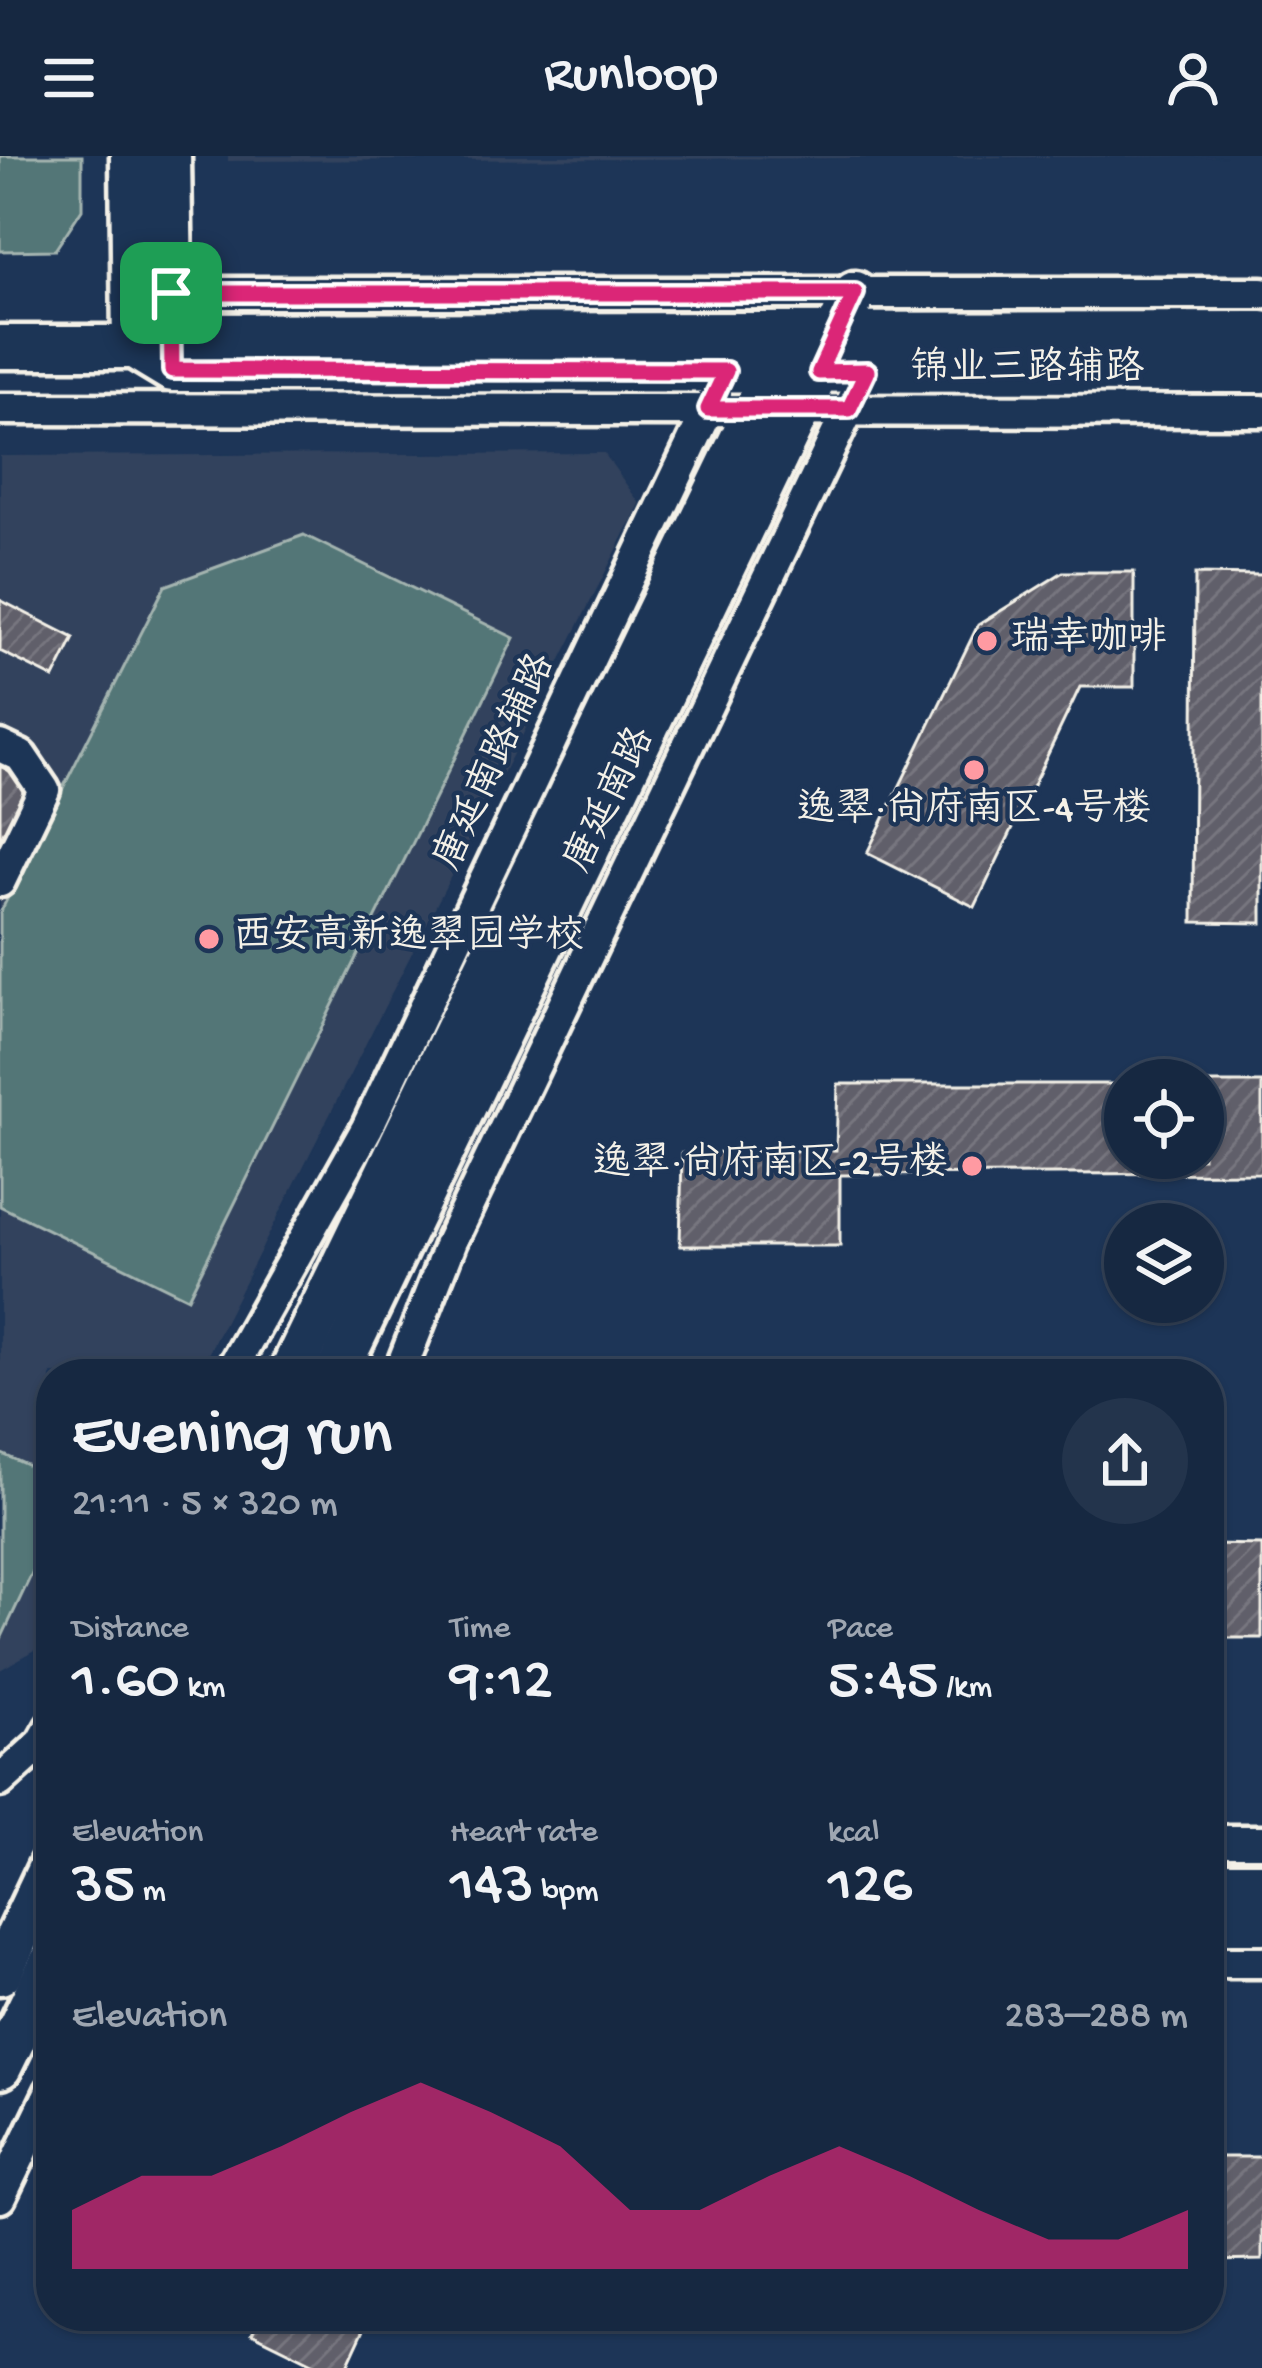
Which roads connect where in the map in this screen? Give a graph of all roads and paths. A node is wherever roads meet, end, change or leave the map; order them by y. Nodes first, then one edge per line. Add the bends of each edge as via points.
1 (132, 156) edge
2 (169, 156) edge
3 (171, 293) junction
4 (855, 293) junction
5 (1262, 293) edge
6 (0, 347) edge
7 (159, 350) junction
8 (1262, 369) edge
9 (774, 372) junction
10 (819, 372) junction
11 (717, 390) junction
12 (858, 390) junction
13 (0, 409) edge
14 (0, 746) edge
15 (0, 881) edge
16 (237, 1359) edge
17 (297, 1359) edge
18 (342, 1359) edge
19 (405, 1359) edge
20 (36, 1749) edge
21 (0, 1780) edge
22 (1224, 1841) edge
23 (1262, 1841) edge
24 (1224, 1884) edge
25 (1262, 1884) edge
26 (31, 1899) edge
27 (1224, 1922) edge
28 (1262, 1922) edge
29 (1224, 1962) edge
30 (1262, 1962) edge
31 (0, 1972) edge
32 (36, 1994) edge
33 (0, 2067) edge
34 (36, 2123) edge
35 (0, 2197) edge

1 - 7 street
2 - 3 street
3 - 4 street, 锦业三路辅路
3 - 7 street
4 - 5 street, 锦业三路辅路
4 - 10 street, 唐延南路
6 - 7 street
7 - 9 street
7 - 11 street
8 - 10 street
8 - 12 street
9 - 10 street
9 - 10 street
9 - 11 street
9 - 17 street, 唐延南路
10 - 12 street
10 - 18 street, 唐延南路
11 - 13 street
11 - 16 street, 唐延南路辅路 via 367,1128
12 - 19 street via 451,1241
14 - 15 street via 21,756 44,790
20 - 21 street
22 - 23 street
24 - 25 street
26 - 31 street
27 - 28 street
29 - 30 street
32 - 33 street
34 - 35 street

